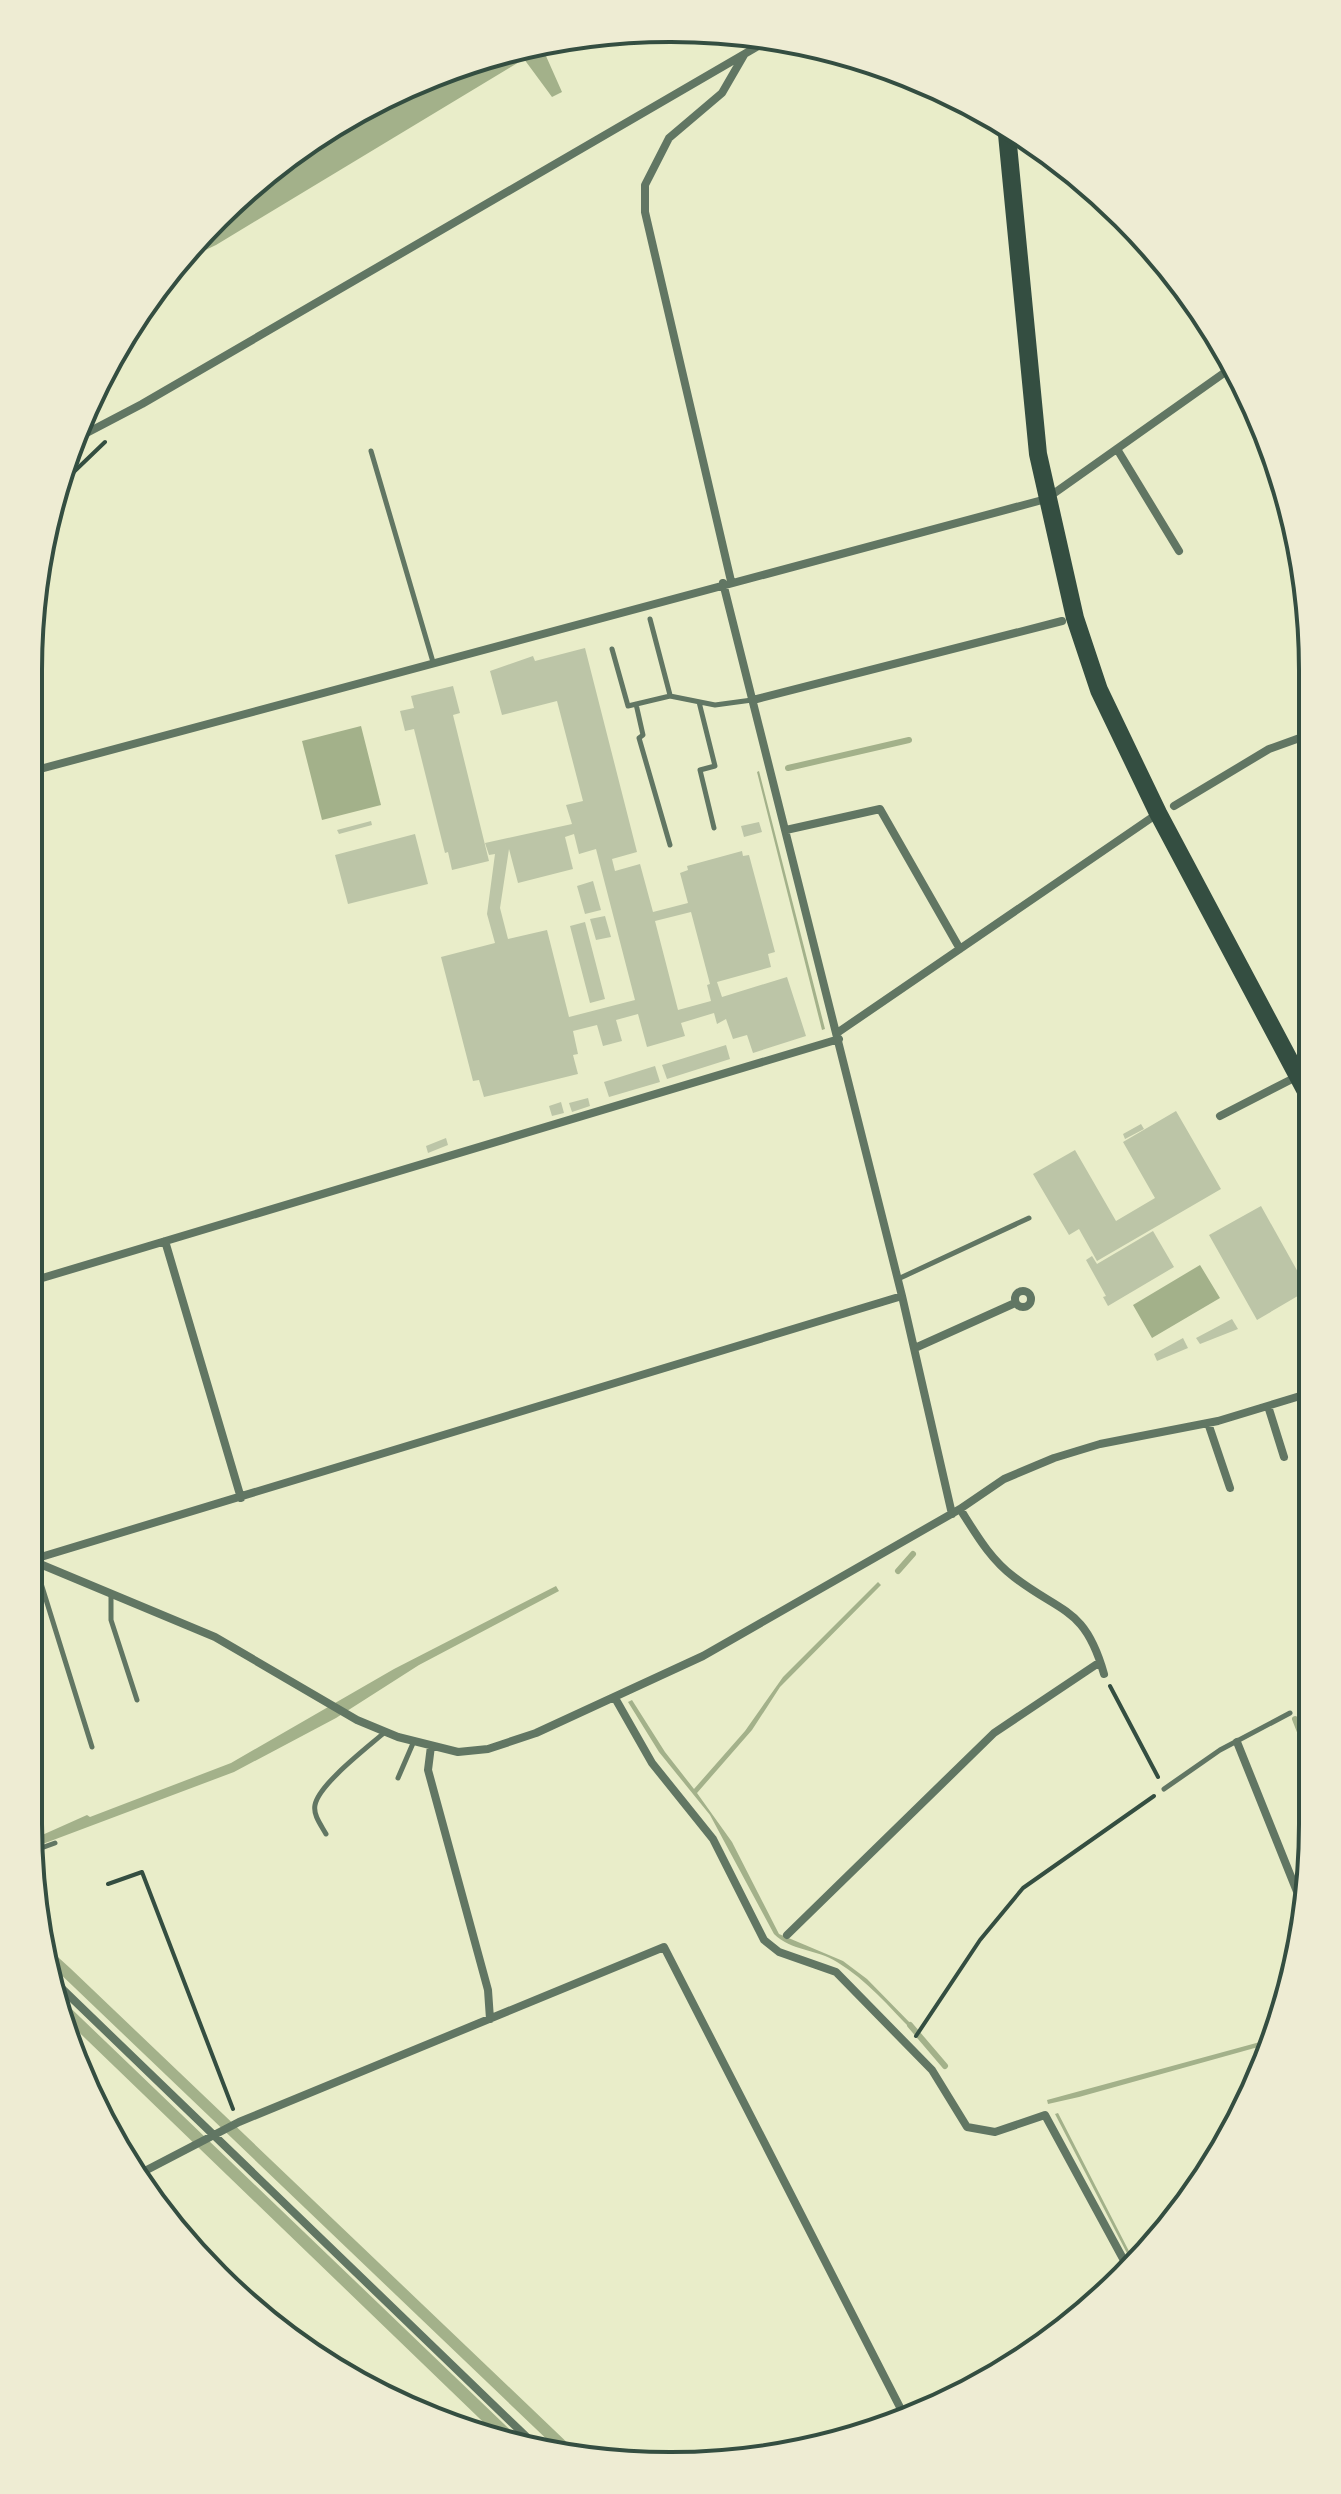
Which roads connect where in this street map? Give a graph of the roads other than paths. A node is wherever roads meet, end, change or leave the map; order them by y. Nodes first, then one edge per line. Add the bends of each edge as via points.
1 (756, 48) edge
2 (745, 54) junction
3 (1007, 140) edge
4 (1224, 373) edge
5 (89, 432) edge
6 (1117, 449) junction
7 (371, 451) dead end
8 (1046, 499) junction
9 (1179, 551) dead end
10 (727, 582) junction
11 (650, 619) dead end
12 (1062, 621) dead end
13 (612, 649) dead end
14 (433, 662) junction
15 (670, 696) junction
16 (753, 700) junction
17 (699, 702) junction
18 (636, 704) junction
19 (1299, 738) edge
20 (42, 768) edge
21 (1166, 809) junction
22 (714, 828) dead end
23 (786, 830) junction
24 (670, 845) dead end
25 (960, 949) junction
26 (838, 1036) junction
27 (1298, 1076) joint
28 (1220, 1116) dead end
29 (1029, 1218) dead end
30 (165, 1241) junction
31 (42, 1278) edge
32 (898, 1279) junction
33 (902, 1296) junction
34 (1015, 1303) dead end
35 (915, 1348) junction
36 (1299, 1396) edge
37 (1268, 1406) junction
38 (1208, 1423) junction
39 (1284, 1457) dead end
40 (1230, 1488) dead end
41 (241, 1498) junction
42 (956, 1511) junction
43 (42, 1561) edge
44 (42, 1568) edge
45 (111, 1591) junction
46 (42, 1597) edge
47 (1100, 1662) junction
48 (1104, 1674) road end
49 (615, 1698) junction
50 (137, 1700) dead end
51 (1290, 1713) dead end
52 (385, 1732) junction
53 (414, 1741) junction
54 (1237, 1742) junction
55 (431, 1746) junction
56 (92, 1747) dead end
57 (398, 1778) dead end
58 (1164, 1789) road end
59 (326, 1834) dead end
60 (55, 1843) dead end
61 (43, 1848) edge
62 (1296, 1888) edge
63 (787, 1935) dead end
64 (65, 1991) edge
65 (490, 2019) junction
66 (214, 2135) junction
67 (146, 2170) edge
68 (1123, 2259) edge
69 (900, 2408) edge
70 (524, 2435) edge

1 - 2 street
2 - 5 street
2 - 10 street via 722,93 669,138 645,185 645,212
3 - 8 highway via 1026,353
4 - 6 street
6 - 8 street
6 - 9 street
7 - 14 lane
8 - 10 street
8 - 21 highway via 1099,690
10 - 14 street
10 - 16 street
11 - 15 lane
12 - 16 street
13 - 18 lane via 628,706
14 - 20 street
15 - 17 lane
15 - 18 lane
16 - 17 lane
16 - 23 street
17 - 22 lane via 715,766 700,770
18 - 24 lane via 643,735 639,738
19 - 21 street via 1269,749
21 - 25 street
21 - 27 highway
23 - 25 street via 880,809
23 - 26 street
25 - 26 street
26 - 30 street
26 - 32 street
27 - 28 street
29 - 32 lane
30 - 31 street
30 - 41 street
32 - 33 street
33 - 35 street
33 - 41 street
34 - 35 street
35 - 42 street
36 - 37 street
37 - 38 street
37 - 39 street
38 - 40 street
38 - 42 street via 1054,1458 1004,1479
41 - 43 street
42 - 47 street via 989,1555 1083,1624
42 - 49 street via 703,1656
44 - 45 street
45 - 50 lane via 111,1620
45 - 52 street via 215,1637
46 - 56 lane
47 - 48 street
47 - 63 street via 994,1733
49 - 55 street via 488,1749 458,1752
49 - 68 street via 652,1763 713,1839 764,1940 779,1952 836,1972 932,2070 967,2127 995,2132 1045,2115
51 - 54 lane
52 - 53 street
52 - 59 lane via 327,1785 315,1803
53 - 55 street
53 - 57 lane
54 - 58 lane
54 - 62 street
55 - 65 street via 428,1770 488,1990
60 - 61 lane
64 - 66 street
65 - 66 street
65 - 69 street via 664,1947
66 - 67 street
66 - 70 street

